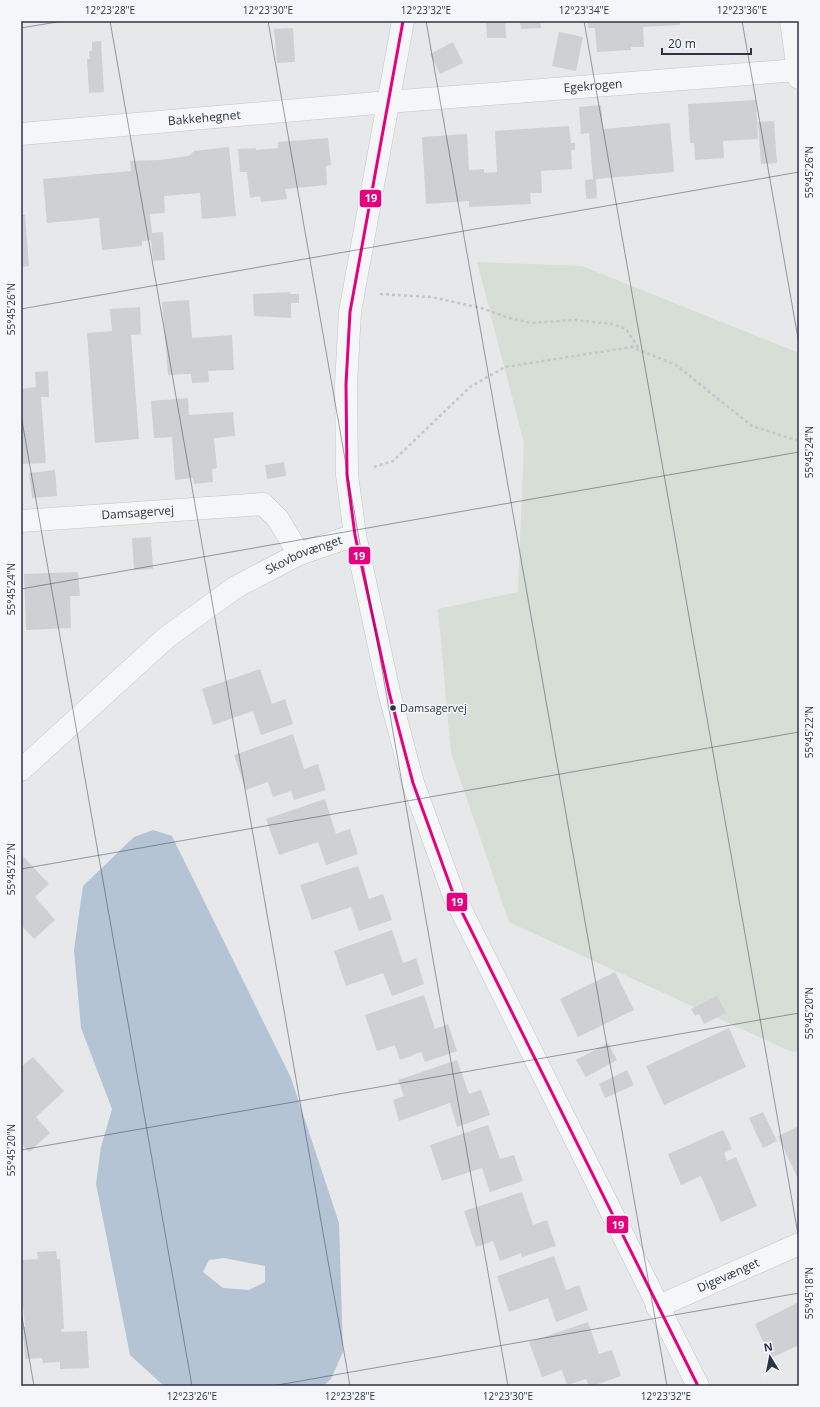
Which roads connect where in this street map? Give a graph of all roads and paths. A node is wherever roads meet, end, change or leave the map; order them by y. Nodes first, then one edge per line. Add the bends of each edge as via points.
1 (404, 21) edge
2 (791, 21) edge
3 (799, 74) edge
4 (388, 102) junction
5 (21, 134) edge
6 (353, 295) junction
7 (640, 350) junction
8 (799, 441) edge
9 (347, 475) junction
10 (21, 521) edge
11 (355, 535) junction
12 (299, 554) junction
13 (21, 770) edge
14 (799, 1244) edge
15 (657, 1307) junction
16 (698, 1386) edge

1 - 4 street, Skovbovænget
2 - 3 street, Egekrogen
3 - 4 street, Egekrogen
4 - 5 street, Bakkehegnet
4 - 6 street, Skovbovænget
6 - 7 path via 431,297 531,323 574,320 613,324 626,329
6 - 9 street, Skovbovænget via 346,384
7 - 8 path via 676,365 752,426
7 - 9 path via 632,347 505,367 470,387 393,461
9 - 11 street, Skovbovænget
10 - 12 street, Damsagervej via 263,504 278,519
11 - 12 street, Skovbovænget
11 - 15 street via 389,692 413,783 454,896
12 - 13 street, Skovbovænget via 236,587 166,638
14 - 15 street, Digevænget
15 - 16 street

